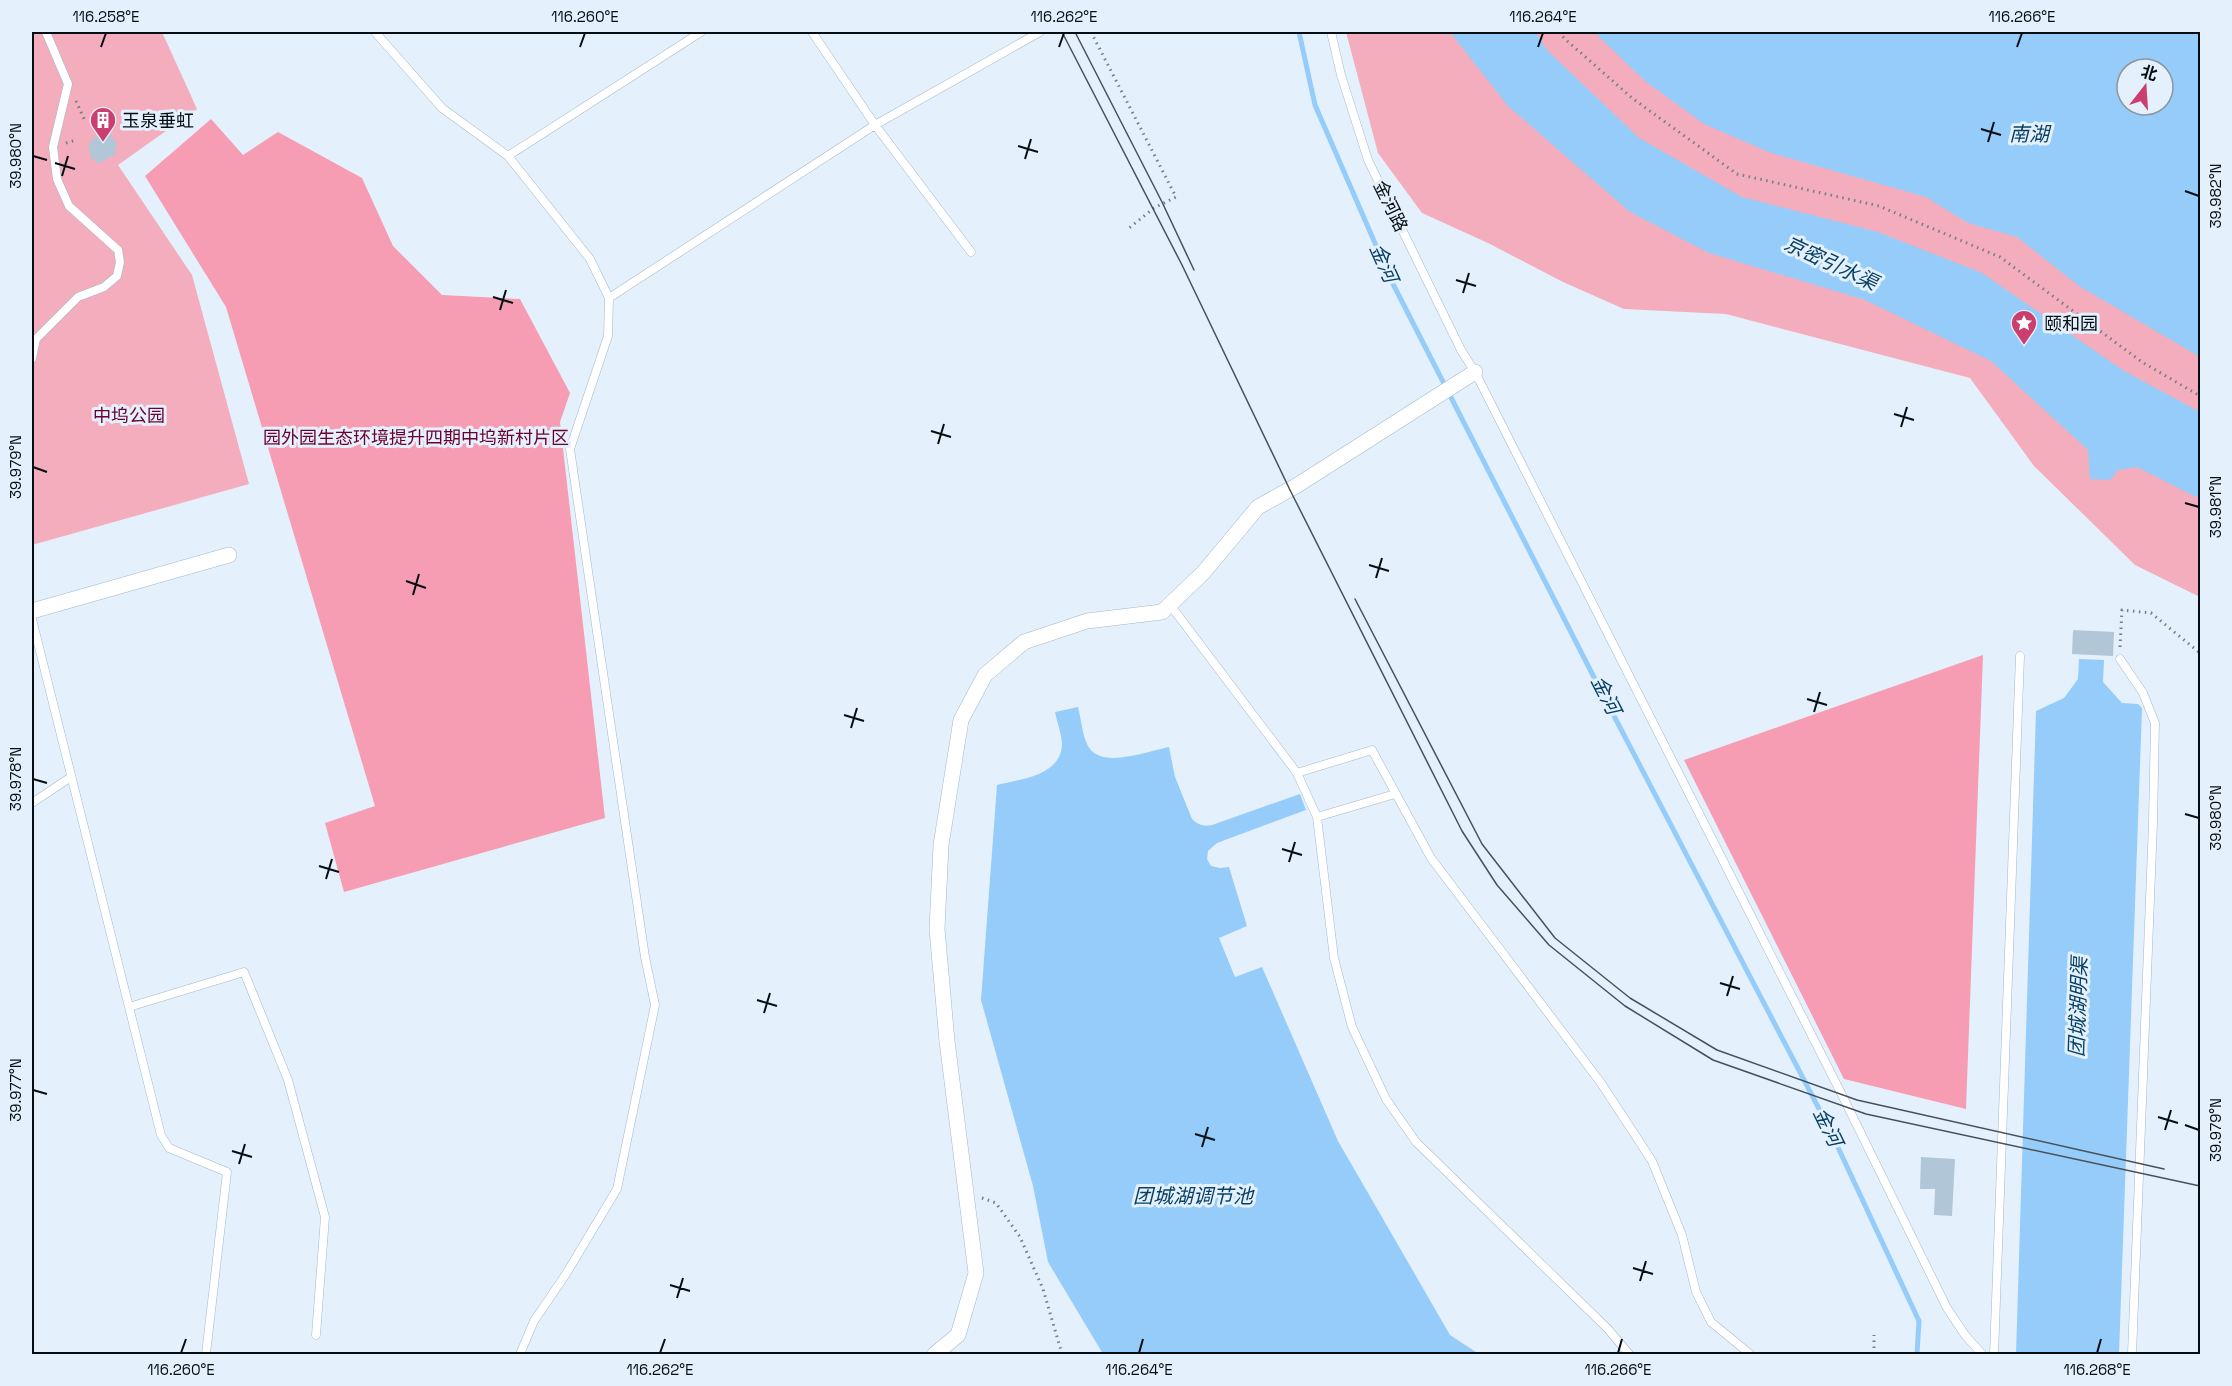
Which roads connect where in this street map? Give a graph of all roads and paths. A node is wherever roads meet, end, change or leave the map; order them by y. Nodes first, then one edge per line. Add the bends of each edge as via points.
1 (46, 32) edge
2 (376, 32) edge
3 (701, 32) edge
4 (812, 32) edge
5 (1040, 32) edge
6 (1090, 32) edge
7 (1331, 32) edge
8 (1559, 32) edge
9 (875, 125) junction
10 (508, 156) junction
11 (1128, 229) dead end
12 (971, 252) dead end
13 (609, 298) junction
14 (32, 358) edge
15 (1468, 376) junction
16 (2200, 396) edge
17 (229, 555) dead end
18 (1171, 606) junction
19 (32, 611) edge
20 (32, 619) edge
21 (2200, 653) edge
22 (2020, 657) dead end
23 (2120, 659) joint
24 (1297, 773) junction
25 (71, 777) junction
26 (1395, 794) junction
27 (32, 803) edge
28 (1317, 817) junction
29 (129, 1007) junction
30 (966, 1192) junction
31 (316, 1335) dead end
32 (1874, 1335) dead end
33 (206, 1354) edge
34 (520, 1354) edge
35 (935, 1354) edge
36 (1062, 1354) edge
37 (1629, 1354) edge
38 (1750, 1354) edge
39 (1874, 1354) edge
40 (1982, 1354) edge
41 (1994, 1354) edge
42 (2132, 1354) edge

1 - 14 lane via 68,84 53,147 57,179 69,206 118,250 120,262 117,276 104,287 78,297 36,339
2 - 10 lane via 442,108
3 - 10 lane
4 - 9 lane
5 - 9 lane
6 - 11 path via 1176,197 1154,208
7 - 15 lane, 金河路 via 1368,160 1461,350
8 - 16 path via 1632,98 1737,174 1879,206 2000,257 2142,362
9 - 12 lane
9 - 13 lane
10 - 13 lane via 590,259
13 - 34 lane via 608,336 570,449 655,1005 617,1189 534,1321
15 - 18 street via 1258,507
15 - 40 lane, 金河路 via 1841,1093 1947,1308
17 - 19 street
18 - 24 lane
18 - 30 street via 1162,612 1087,621 1024,642 985,675 961,720 941,845 937,929
20 - 25 lane
21 - 23 path via 2151,613 2122,610
22 - 41 lane
23 - 42 lane via 2143,693 2155,723
24 - 26 lane via 1372,750
24 - 28 lane
25 - 27 lane
25 - 29 lane
26 - 28 lane
26 - 38 lane via 1431,858 1601,1083 1652,1161 1682,1235 1696,1292 1711,1322
28 - 37 lane via 1334,958 1352,1027 1386,1099 1416,1142
29 - 31 lane via 244,972 288,1080 325,1217
29 - 33 lane via 161,1135 169,1148 226,1172
30 - 35 street via 976,1273 958,1335
30 - 36 path via 996,1203 1020,1236 1043,1289
32 - 39 path

